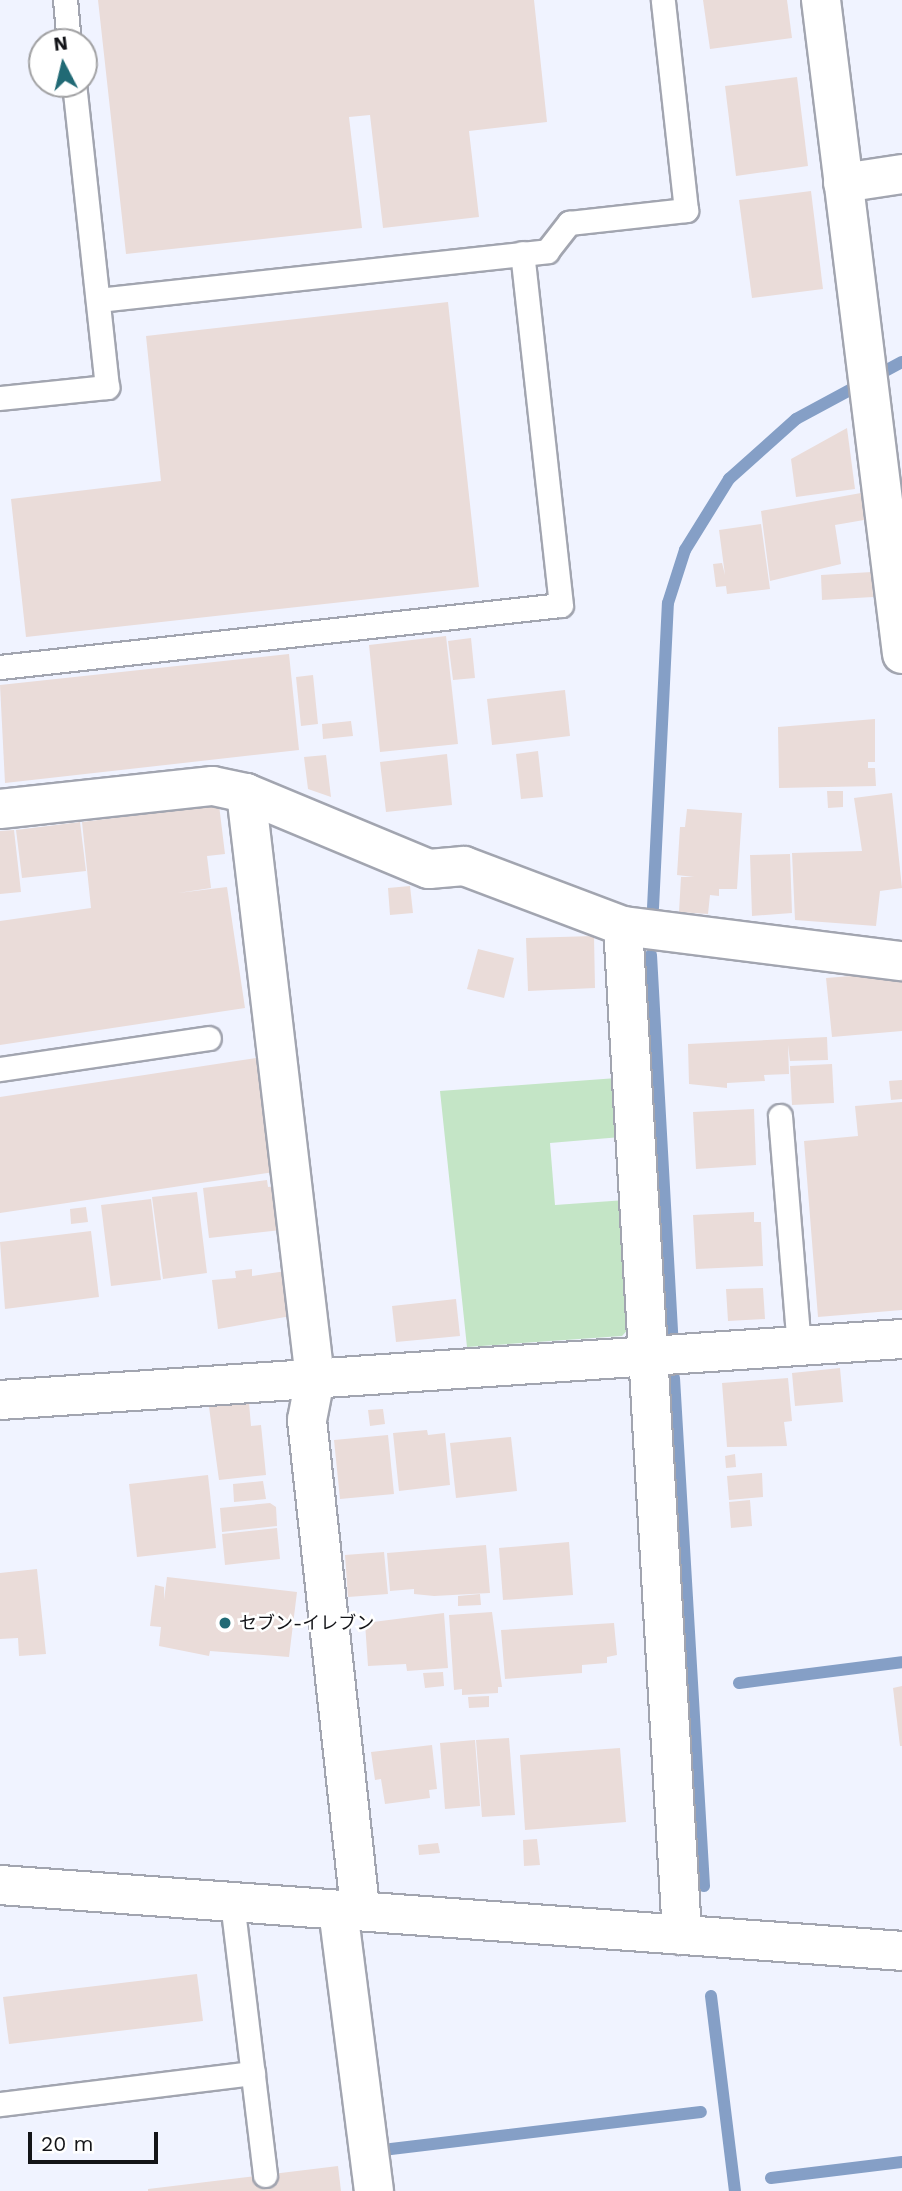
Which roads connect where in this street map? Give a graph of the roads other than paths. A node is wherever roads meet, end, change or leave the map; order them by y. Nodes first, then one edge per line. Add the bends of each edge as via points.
1 (65, 0) edge
2 (663, 0) edge
3 (821, 0) edge
4 (68, 28) edge
5 (76, 98) edge
6 (902, 174) edge
7 (844, 183) junction
8 (522, 253) junction
9 (98, 300) junction
10 (0, 398) edge
11 (898, 586) edge
12 (902, 654) edge
13 (0, 667) edge
14 (246, 793) junction
15 (0, 809) edge
16 (622, 926) junction
17 (902, 961) edge
18 (209, 1038) dead end
19 (0, 1069) edge
20 (780, 1116) dead end
21 (902, 1339) edge
22 (799, 1346) junction
23 (646, 1356) junction
24 (315, 1379) junction
25 (0, 1400) edge
26 (0, 1885) edge
27 (232, 1902) junction
28 (349, 1911) junction
29 (682, 1935) junction
30 (902, 1951) edge
31 (253, 2073) junction
32 (0, 2104) edge
33 (265, 2175) dead end
34 (374, 2191) edge

1 - 4 lane
2 - 8 lane via 686,210 569,223 547,251
3 - 7 street
5 - 9 lane
6 - 7 street
7 - 11 street
8 - 9 lane
8 - 13 lane via 561,605
9 - 10 lane via 107,387
11 - 12 street
14 - 15 street via 213,786
14 - 16 street via 429,869 464,866
14 - 24 street
16 - 17 street
16 - 23 street
18 - 19 lane
20 - 22 lane
21 - 22 street
22 - 23 street
23 - 24 street
23 - 29 street
24 - 25 street
24 - 28 street via 307,1420
26 - 27 street
27 - 28 street
27 - 31 lane
28 - 29 street
28 - 34 street
29 - 30 street
31 - 32 lane
31 - 33 lane

